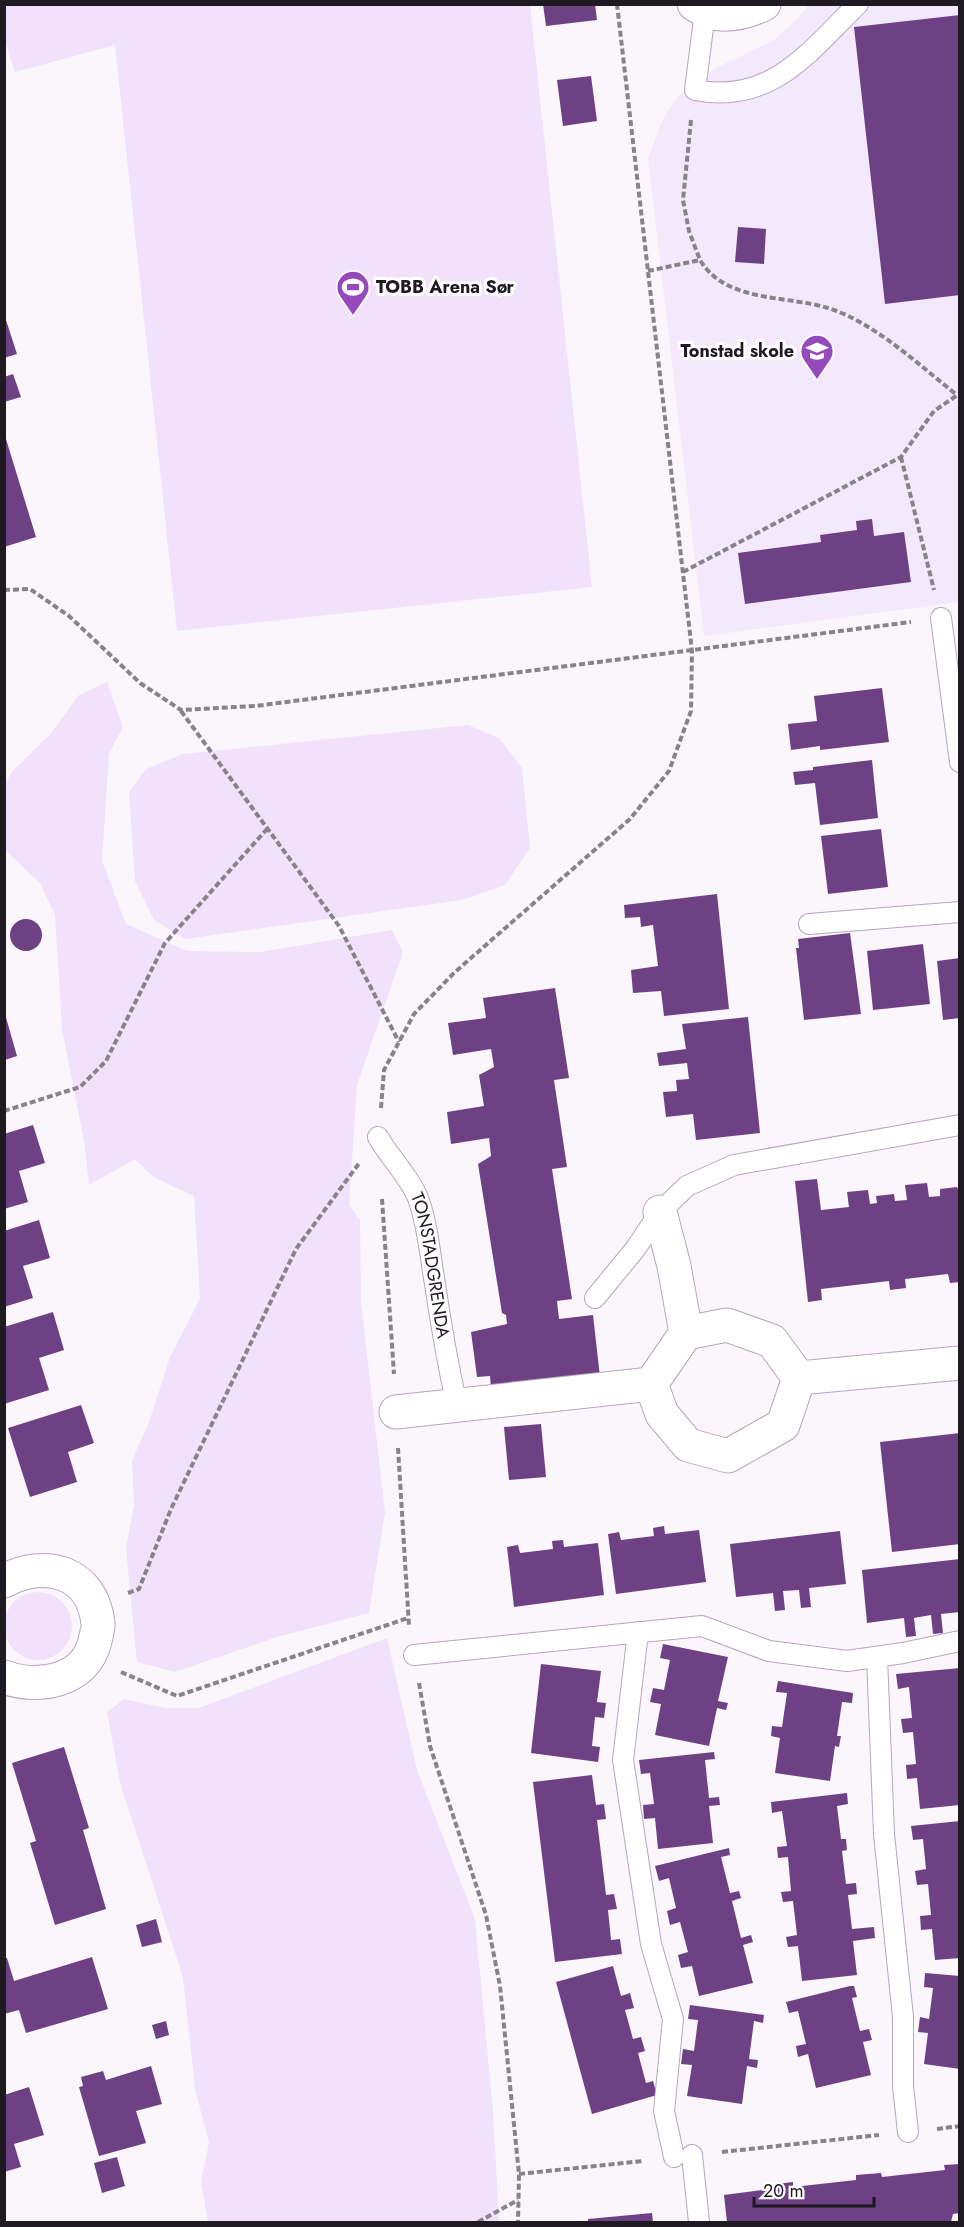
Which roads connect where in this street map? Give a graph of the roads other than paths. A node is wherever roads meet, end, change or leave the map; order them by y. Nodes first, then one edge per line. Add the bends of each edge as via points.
1 (764, 4) edge
2 (858, 4) edge
3 (700, 8) edge
4 (941, 618) road end
5 (960, 762) edge
6 (960, 912) edge
7 (808, 924) dead end
8 (960, 1125) edge
9 (378, 1137) road end
10 (660, 1212) junction
11 (595, 1298) dead end
12 (686, 1333) junction
13 (960, 1363) edge
14 (799, 1378) junction
15 (651, 1384) junction
16 (458, 1406) junction
17 (396, 1412) road end
18 (4, 1581) edge
19 (638, 1632) junction
20 (960, 1641) edge
21 (414, 1655) road end
22 (877, 1657) junction
23 (4, 1677) edge
24 (908, 2132) road end
25 (699, 2223) edge

1 - 3 street via 736,14
2 - 3 lane via 792,67 774,80 735,94 695,90
4 - 5 lane
6 - 7 lane
8 - 10 lane via 734,1165 687,1186
9 - 16 lane, TONSTADGRENDA via 418,1200
10 - 11 lane
10 - 12 street
12 - 14 street via 727,1324 772,1341
12 - 15 street
13 - 14 street
14 - 15 street via 783,1425 728,1455 688,1445 662,1414
15 - 16 street
16 - 17 street
18 - 23 street via 20,1573 50,1569 73,1576 90,1597 99,1624 92,1652 74,1672 47,1683 21,1683
19 - 21 lane
19 - 22 lane via 702,1626 769,1651 847,1661
19 - 25 lane via 623,1760 651,1944 673,2019 664,2111 683,2156
20 - 22 lane
22 - 24 lane via 884,1834 903,2017

